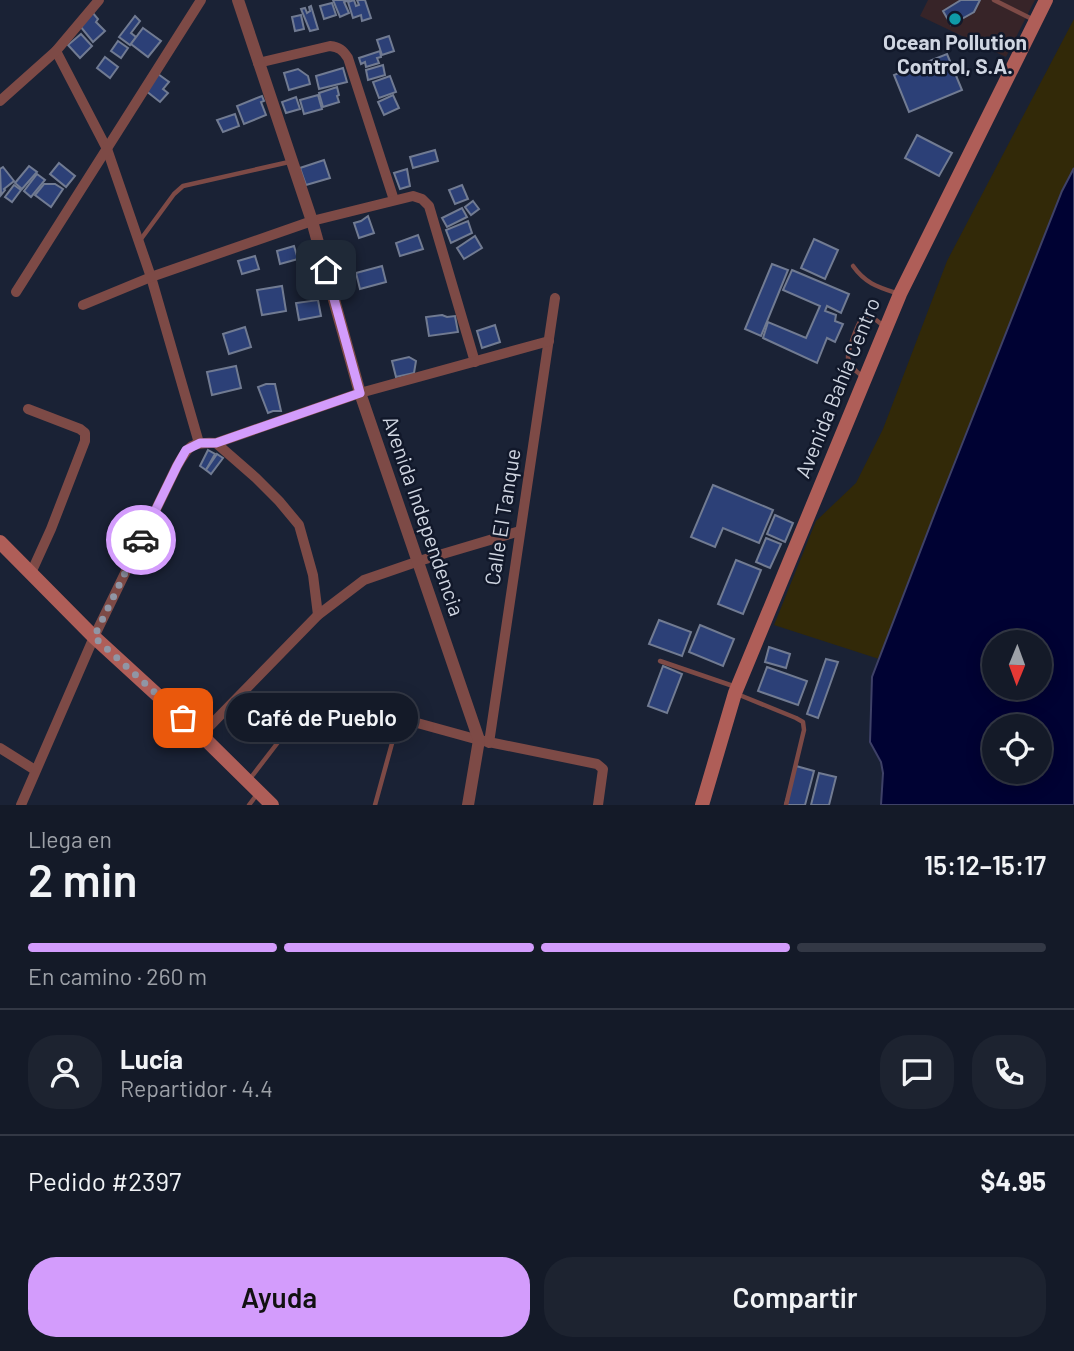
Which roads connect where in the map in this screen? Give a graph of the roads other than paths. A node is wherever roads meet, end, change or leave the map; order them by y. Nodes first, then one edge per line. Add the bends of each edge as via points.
1 (98, 0) edge
2 (201, 0) edge
3 (238, 0) edge
4 (994, 0) edge
5 (1046, 0) edge
6 (1035, 20) junction
7 (56, 51) junction
8 (258, 63) junction
9 (0, 101) edge
10 (107, 149) junction
11 (292, 161) junction
12 (394, 200) junction
13 (312, 221) junction
14 (138, 243) junction
15 (853, 266) dead end
16 (151, 277) junction
17 (16, 292) dead end
18 (900, 294) junction
19 (555, 298) dead end
20 (83, 305) dead end
21 (886, 327) junction
22 (549, 341) junction
23 (475, 362) junction
24 (866, 378) junction
25 (360, 393) junction
26 (28, 409) dead end
27 (200, 443) junction
28 (216, 443) junction
29 (520, 531) junction
30 (0, 542) edge
31 (419, 561) junction
32 (32, 573) junction
33 (318, 615) junction
34 (94, 637) junction
35 (660, 661) dead end
36 (736, 690) junction
37 (287, 700) dead end
38 (352, 705) dead end
39 (399, 717) junction
40 (201, 735) junction
41 (484, 742) junction
42 (0, 748) edge
43 (35, 771) junction
44 (248, 781) junction
45 (259, 792) junction
46 (21, 805) edge
47 (248, 805) edge
48 (272, 805) edge
49 (375, 805) edge
50 (468, 805) edge
51 (598, 805) edge
52 (702, 805) edge
53 (786, 805) edge

1 - 7 street
2 - 10 street
3 - 8 street, Avenida Independencia
4 - 6 lane
5 - 6 main road, Avenida Bahía Centro
6 - 18 main road, Avenida Bahía Centro
7 - 9 street
7 - 10 street
8 - 11 street, Avenida Independencia
8 - 12 street via 330,46 344,52
10 - 14 street
10 - 17 street
11 - 13 street, Avenida Independencia
11 - 14 lane via 183,186
12 - 13 street
12 - 23 street via 413,196 429,206
13 - 16 street
13 - 25 street, Avenida Independencia
14 - 16 street
15 - 18 lane via 870,284
16 - 20 street
16 - 27 street
18 - 21 main road, Avenida Bahía Centro
19 - 22 street, Calle El Tanque
21 - 24 main road, Avenida Bahía Centro
21 - 24 lane via 871,316 861,320 847,354 855,371
22 - 23 street
22 - 29 street, Calle El Tanque
23 - 25 street
24 - 36 main road, Avenida Bahía Centro
25 - 28 street
25 - 31 street, Avenida Independencia
26 - 32 street via 85,433
27 - 28 street
27 - 34 street via 186,450 177,466
28 - 33 street via 299,525
29 - 31 street
29 - 41 street, Calle El Tanque
30 - 32 main road
31 - 33 street via 364,580
31 - 41 street, Avenida Independencia
32 - 34 main road
33 - 40 street
34 - 40 main road
34 - 43 street
35 - 36 lane
36 - 52 main road, Avenida Bahía Centro
36 - 53 lane via 803,722
37 - 44 lane via 279,741
38 - 39 street
39 - 41 street
39 - 49 lane
40 - 44 main road
41 - 50 street, Avenida Independencia
41 - 51 street via 597,764 603,769
42 - 43 street
43 - 46 street
44 - 45 main road
45 - 47 lane
45 - 48 main road

